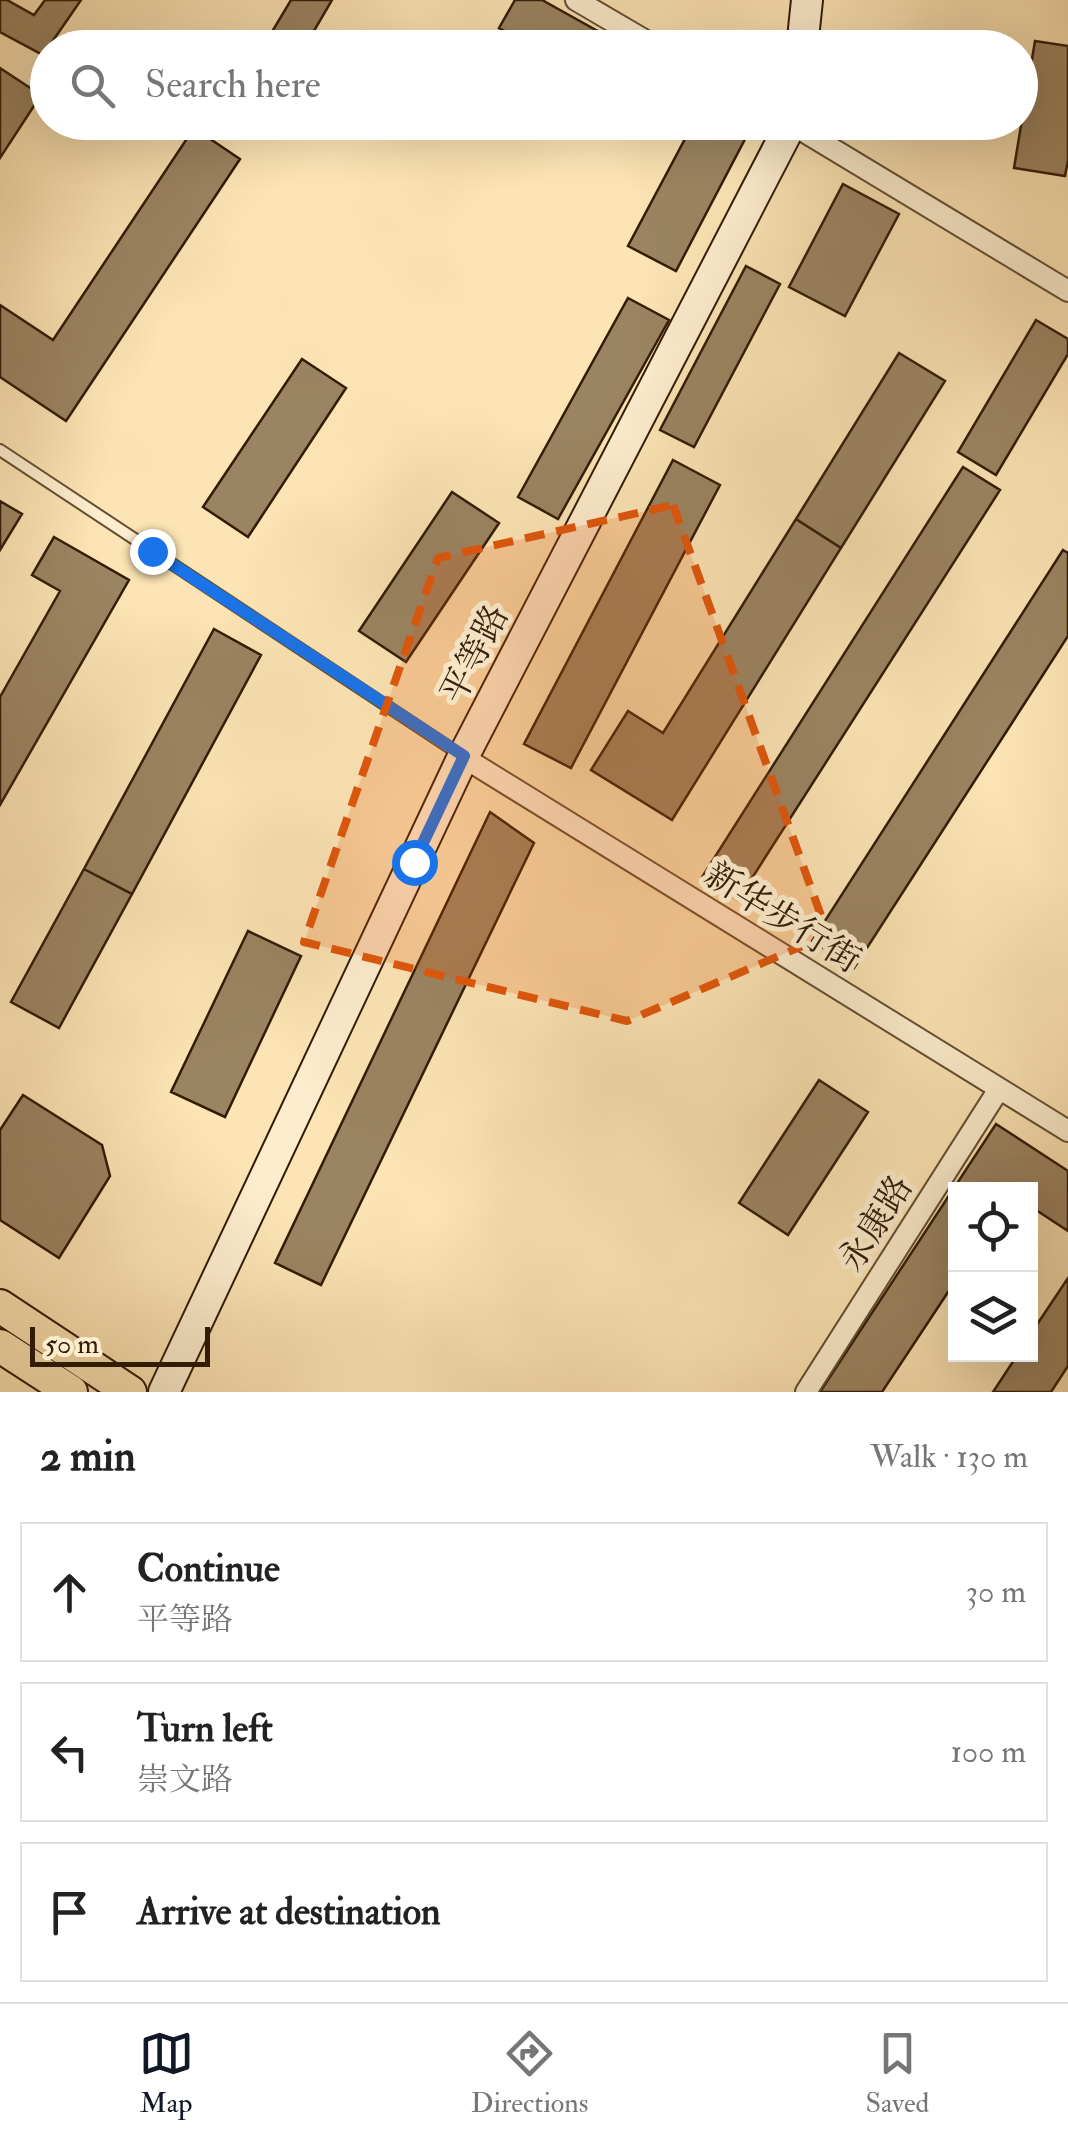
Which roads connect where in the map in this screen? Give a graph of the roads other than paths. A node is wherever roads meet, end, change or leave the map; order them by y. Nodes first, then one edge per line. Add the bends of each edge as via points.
1 (576, 0) edge
2 (808, 0) edge
3 (627, 30) edge
4 (804, 30) edge
5 (782, 140) edge
6 (819, 140) edge
7 (1068, 291) edge
8 (0, 450) edge
9 (464, 756) junction
10 (999, 1089) junction
11 (1068, 1132) edge
12 (0, 1306) edge
13 (0, 1346) edge
14 (72, 1392) edge
15 (130, 1392) edge
16 (164, 1392) edge
17 (806, 1392) edge

1 - 3 street
2 - 4 main road
5 - 9 main road, 平等路
6 - 7 street
8 - 9 lane
9 - 10 street, 新华步行街
9 - 16 main road, 平等路
10 - 11 street, 新华步行街
10 - 17 street, 永康路
12 - 15 main road
13 - 14 main road

